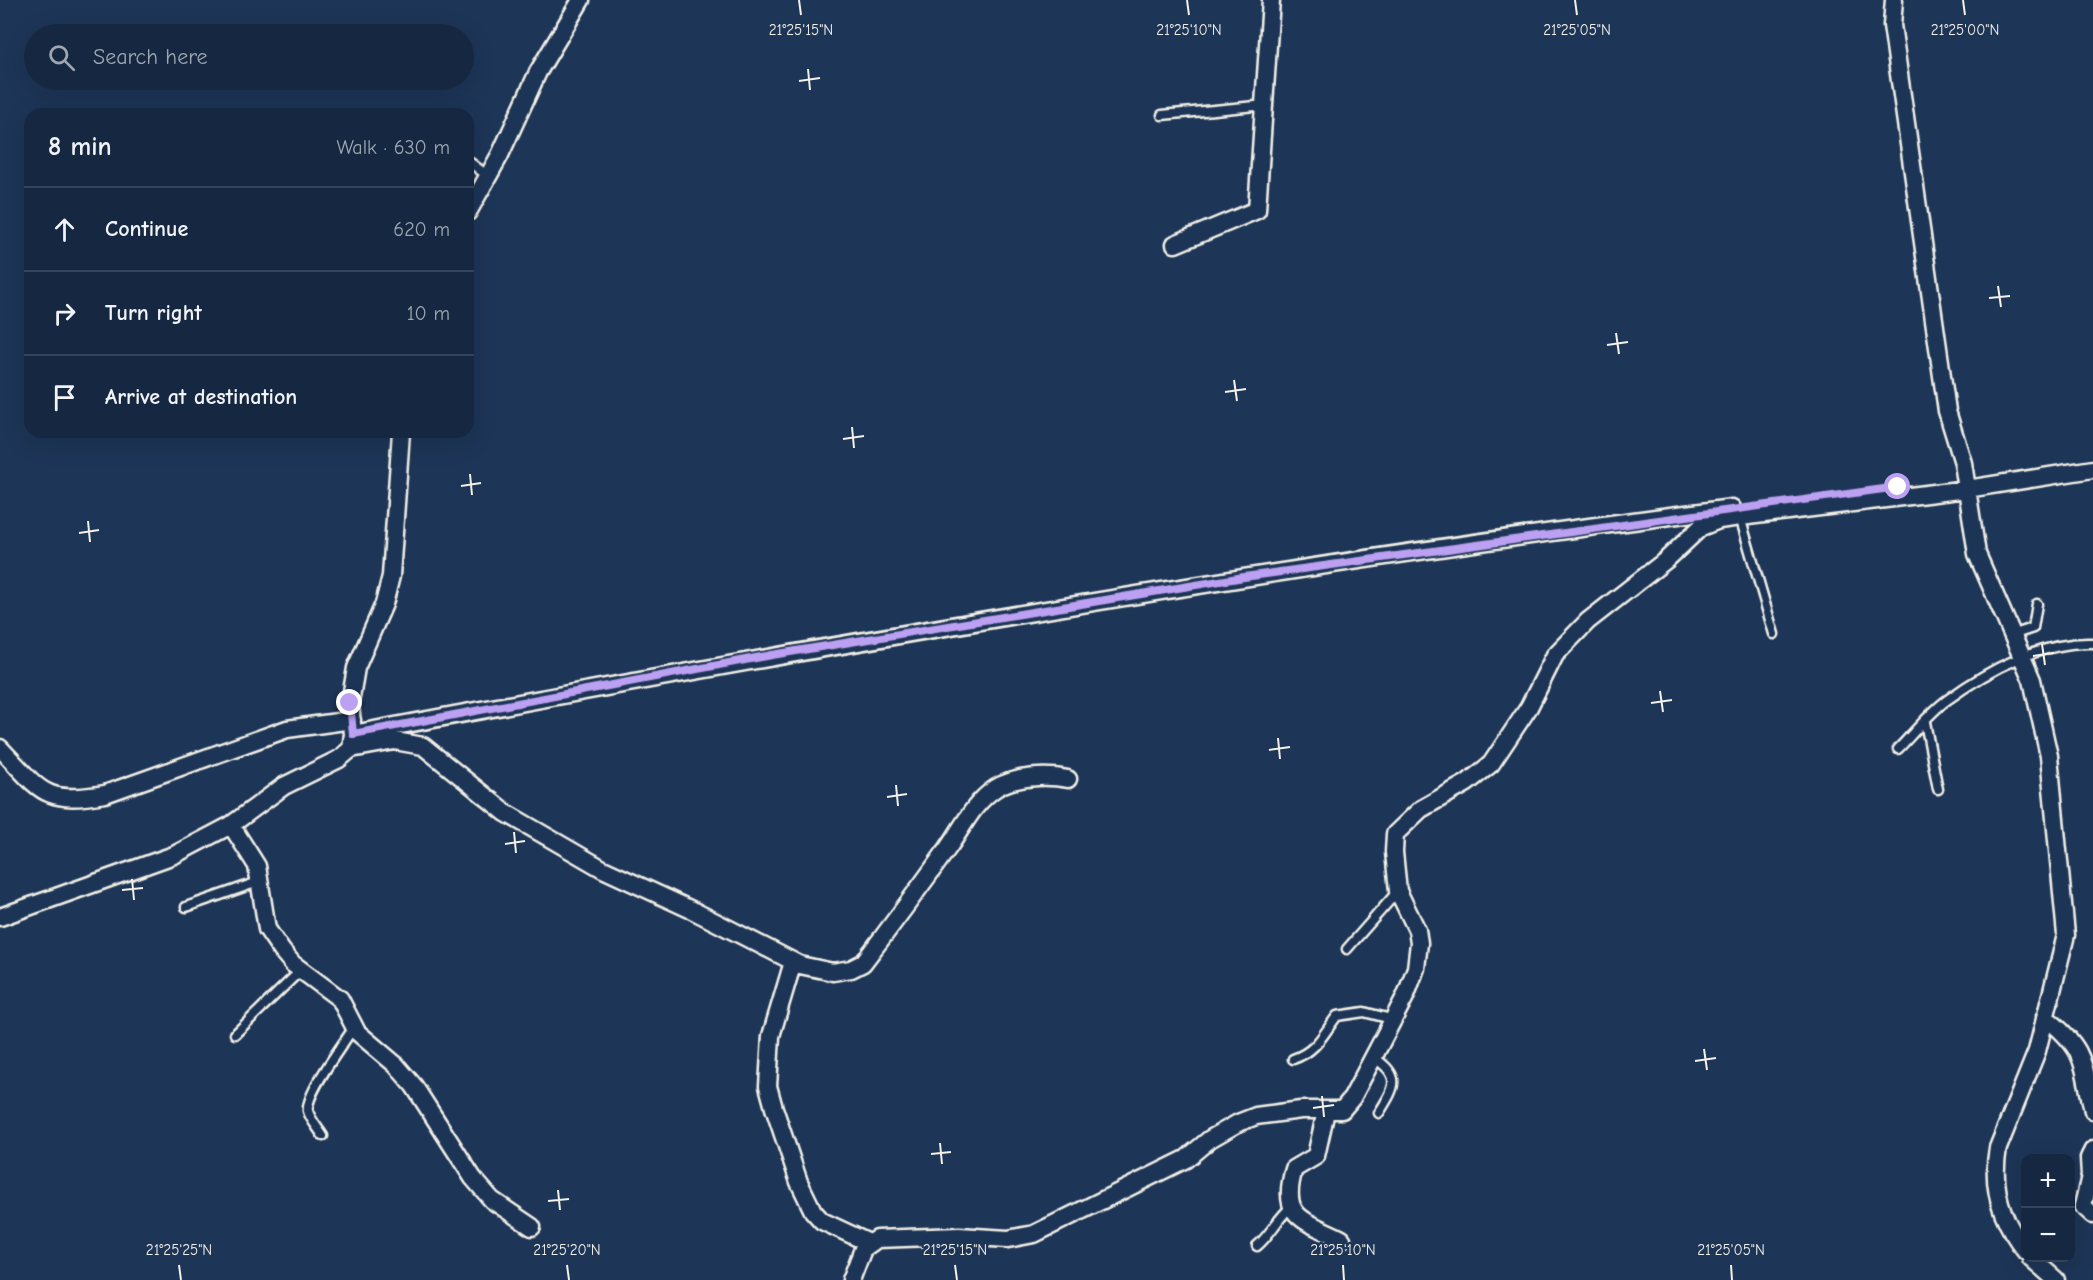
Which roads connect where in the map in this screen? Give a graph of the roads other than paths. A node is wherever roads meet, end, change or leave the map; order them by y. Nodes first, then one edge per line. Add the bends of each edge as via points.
1 (581, 0) edge
2 (1271, 0) edge
3 (1894, 0) edge
4 (1266, 105) junction
5 (1162, 115) dead end
6 (474, 166) edge
7 (488, 176) junction
8 (474, 201) edge
9 (1175, 244) dead end
10 (401, 438) edge
11 (2093, 469) edge
12 (1966, 484) junction
13 (1740, 517) junction
14 (2037, 604) dead end
15 (1774, 634) dead end
16 (2011, 635) junction
17 (2093, 643) edge
18 (2021, 657) junction
19 (1925, 722) junction
20 (352, 734) junction
21 (0, 748) edge
22 (1898, 749) dead end
23 (1068, 779) dead end
24 (1938, 789) dead end
25 (231, 825) junction
26 (261, 881) junction
27 (1398, 891) junction
28 (186, 907) dead end
29 (0, 917) edge
30 (1347, 949) dead end
31 (793, 962) junction
32 (301, 970) junction
33 (2045, 1017) junction
34 (1391, 1019) junction
35 (354, 1027) junction
36 (235, 1034) dead end
37 (1372, 1057) junction
38 (1293, 1059) dead end
39 (1326, 1111) junction
40 (2093, 1111) edge
41 (1379, 1113) dead end
42 (323, 1136) dead end
43 (2093, 1150) edge
44 (1291, 1207) junction
45 (2093, 1215) edge
46 (532, 1227) dead end
47 (1342, 1239) dead end
48 (869, 1243) junction
49 (2021, 1245) edge
50 (1257, 1246) dead end
51 (2036, 1262) edge
52 (851, 1280) edge
53 (2056, 1280) edge

1 - 7 street via 538,72
2 - 4 street
3 - 12 street via 1892,25 1947,411
4 - 5 lane
4 - 9 street via 1257,210
6 - 7 lane
7 - 8 street
10 - 20 street via 391,576 384,604 356,668 350,703
11 - 12 street
12 - 13 street
12 - 16 street via 1977,554
12 - 20 street via 1695,513 1244,577 772,655
13 - 15 lane
13 - 27 street via 1701,527 1588,621 1555,655 1529,707 1491,764 1467,783 1421,809 1395,834
14 - 16 lane via 2033,628
16 - 18 street
17 - 18 lane
18 - 19 lane via 1946,700
18 - 33 street via 2032,680 2049,756 2066,935
19 - 22 lane
19 - 24 lane
20 - 21 street via 287,729 105,794 74,799 42,792
20 - 25 street via 339,759 284,786
20 - 31 street via 423,747 515,819 603,869
23 - 31 street via 1034,778 1006,784 982,800 863,963 833,972
25 - 26 street via 257,866
25 - 29 street via 174,855
26 - 28 lane
26 - 32 street via 267,929
27 - 30 lane
27 - 34 street via 1418,930 1419,943 1416,968
31 - 48 street via 771,1036 768,1086 798,1182 813,1211 822,1221
32 - 35 street via 340,999
32 - 36 lane
33 - 40 street via 2069,1036 2079,1051
33 - 49 street via 2037,1051 1996,1162 2000,1206
34 - 37 street
34 - 38 lane via 1364,1012 1337,1016 1321,1042 1306,1055
35 - 42 lane via 309,1104 309,1112
35 - 46 street via 414,1086 473,1178 492,1200
37 - 39 street via 1342,1110
37 - 41 lane via 1385,1065 1394,1079 1394,1089
39 - 44 street via 1316,1156 1294,1169 1289,1193
39 - 48 street via 1256,1116 1238,1123 1186,1159 1034,1234 1008,1239 888,1237
43 - 45 street via 2083,1206
44 - 47 street via 1300,1217
44 - 50 lane via 1270,1236
48 - 52 street via 853,1269
51 - 53 street

